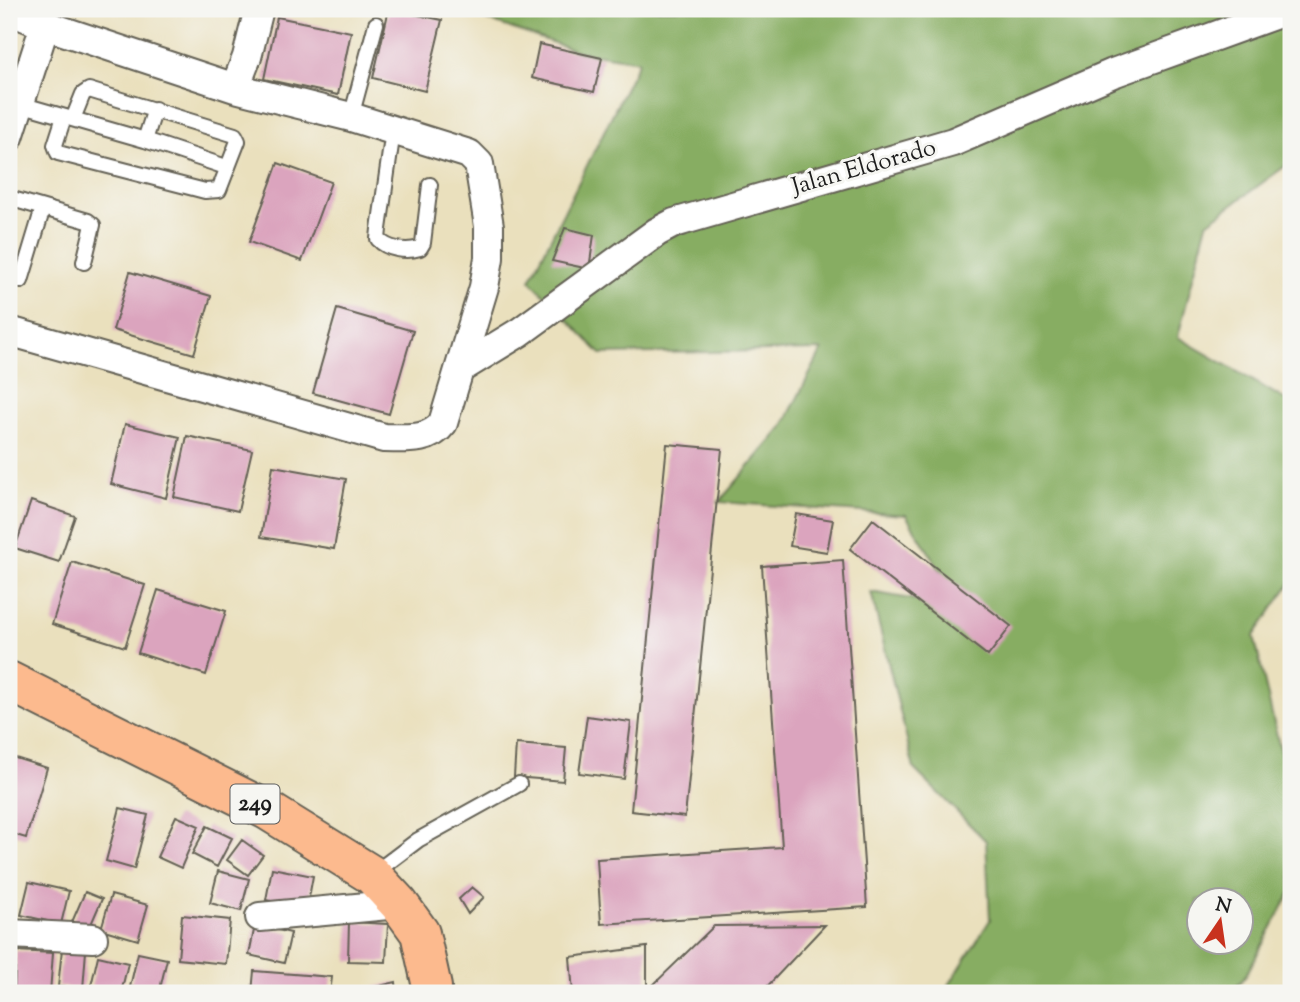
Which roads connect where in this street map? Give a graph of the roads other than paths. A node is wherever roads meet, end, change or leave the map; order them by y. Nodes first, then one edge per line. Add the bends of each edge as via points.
1 (259, 9) edge
2 (1290, 9) edge
3 (9, 10) edge
4 (376, 24) dead end
5 (45, 25) junction
6 (235, 88) junction
7 (20, 104) junction
8 (155, 109) junction
9 (351, 117) junction
10 (68, 118) junction
11 (393, 131) junction
12 (9, 137) edge
13 (145, 140) junction
14 (226, 167) junction
15 (430, 185) dead end
16 (9, 198) edge
17 (43, 208) junction
18 (84, 262) dead end
19 (21, 281) dead end
20 (9, 331) edge
21 (461, 368) junction
22 (9, 681) edge
23 (519, 784) dead end
24 (372, 875) junction
25 (399, 904) junction
26 (260, 917) dead end
27 (9, 934) edge
28 (93, 939) dead end
29 (431, 993) edge

1 - 6 street
2 - 21 street, Jalan Eldorado via 1113,72 953,142 674,223
3 - 5 street
4 - 9 lane
5 - 6 street
5 - 7 street
6 - 9 street
7 - 10 lane
7 - 12 street
8 - 10 lane via 89,90
8 - 13 lane
8 - 14 lane via 235,135 238,141
9 - 11 street
10 - 13 lane
10 - 14 lane via 55,145 58,153 214,192 219,190
11 - 15 lane via 378,239 384,246 409,251 424,243
11 - 21 street via 469,154 479,164 489,258
13 - 14 lane
16 - 17 lane
17 - 18 lane via 93,225
17 - 19 lane
20 - 21 street via 384,438 419,438 439,428
22 - 24 main road, 249 via 267,810
23 - 24 lane via 418,840
24 - 25 main road, 249
25 - 26 street
25 - 29 main road, 249 via 420,933
27 - 28 street

